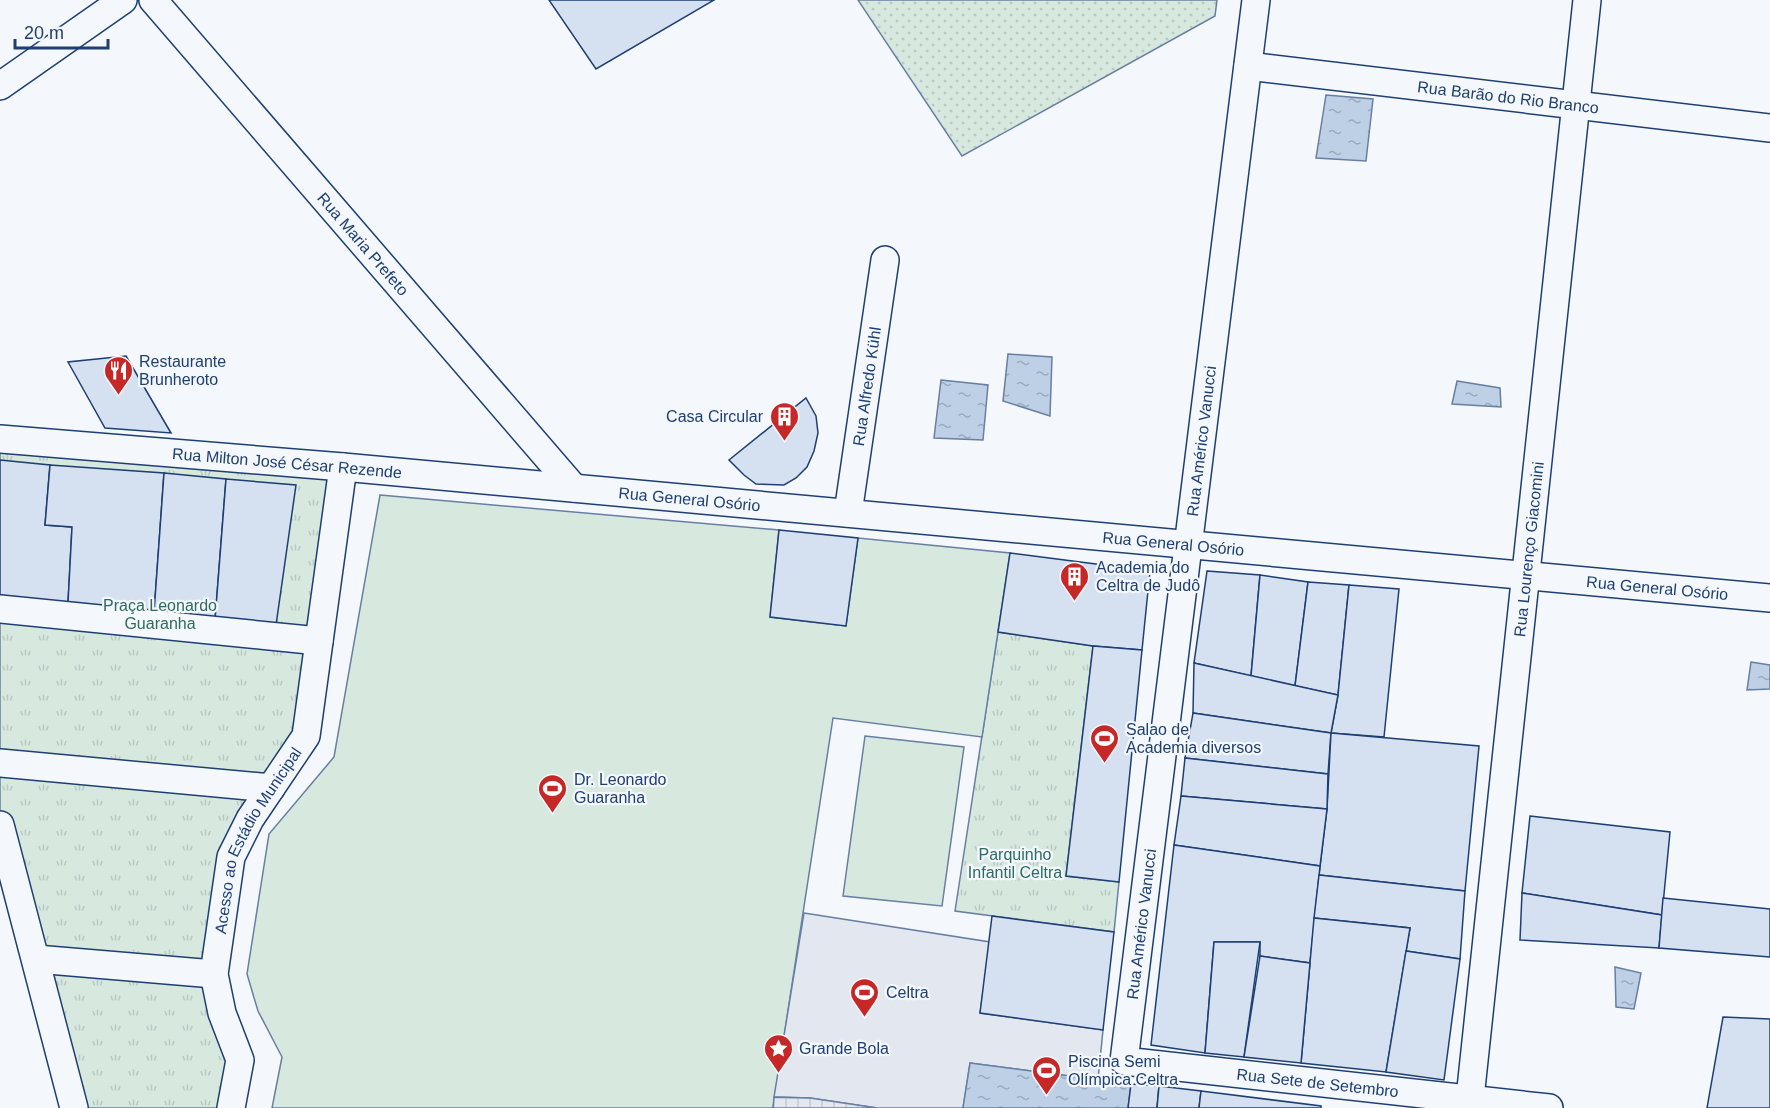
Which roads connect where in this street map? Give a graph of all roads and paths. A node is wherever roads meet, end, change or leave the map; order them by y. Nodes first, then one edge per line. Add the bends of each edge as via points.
1 (123, 0) edge
2 (153, 0) edge
3 (1256, 0) edge
4 (1587, 0) edge
5 (1248, 66) junction
6 (0, 86) edge
7 (1576, 105) junction
8 (1770, 128) edge
9 (885, 260) dead end
10 (0, 440) edge
11 (343, 467) junction
12 (574, 488) junction
13 (848, 513) junction
14 (1188, 545) junction
15 (1526, 576) junction
16 (1770, 598) edge
17 (0, 609) edge
18 (319, 641) junction
19 (0, 763) edge
20 (272, 788) junction
21 (0, 825) edge
22 (7, 885) edge
23 (36, 959) junction
24 (214, 974) junction
25 (1124, 1061) joint
26 (1334, 1097) edge
27 (1470, 1098) junction
28 (74, 1108) edge
29 (231, 1108) edge
30 (1549, 1108) edge

1 - 6 street
2 - 12 street, Rua Maria Prefeto
3 - 5 street, Rua Américo Vanucci
4 - 7 street, Rua Lourenço Giacomini
5 - 7 street, Rua Barão do Rio Branco
5 - 14 street, Rua Américo Vanucci
7 - 8 street, Rua Barão do Rio Branco
7 - 15 street, Rua Lourenço Giacomini
9 - 13 street, Rua Alfredo Kühl
10 - 11 street, Rua Milton José César Rezende
11 - 12 street, Rua Milton José César Rezende
11 - 18 street, Acesso ao Estádio Municipal
12 - 13 street, Rua General Osório
13 - 14 street, Rua General Osório
14 - 15 street, Rua General Osório
14 - 25 street, Rua Américo Vanucci
15 - 16 street, Rua General Osório
15 - 27 street, Rua Lourenço Giacomini
17 - 18 street
18 - 20 street, Acesso ao Estádio Municipal via 306,736
19 - 20 street
20 - 24 street, Acesso ao Estádio Municipal via 250,819 231,857
21 - 22 street
22 - 23 street
23 - 24 street
23 - 28 street
24 - 29 street, Acesso ao Estádio Municipal via 222,1013 240,1060
25 - 26 street, Rua Sete de Setembro
26 - 27 street, Rua Sete de Setembro
27 - 30 street, Rua Sete de Setembro

